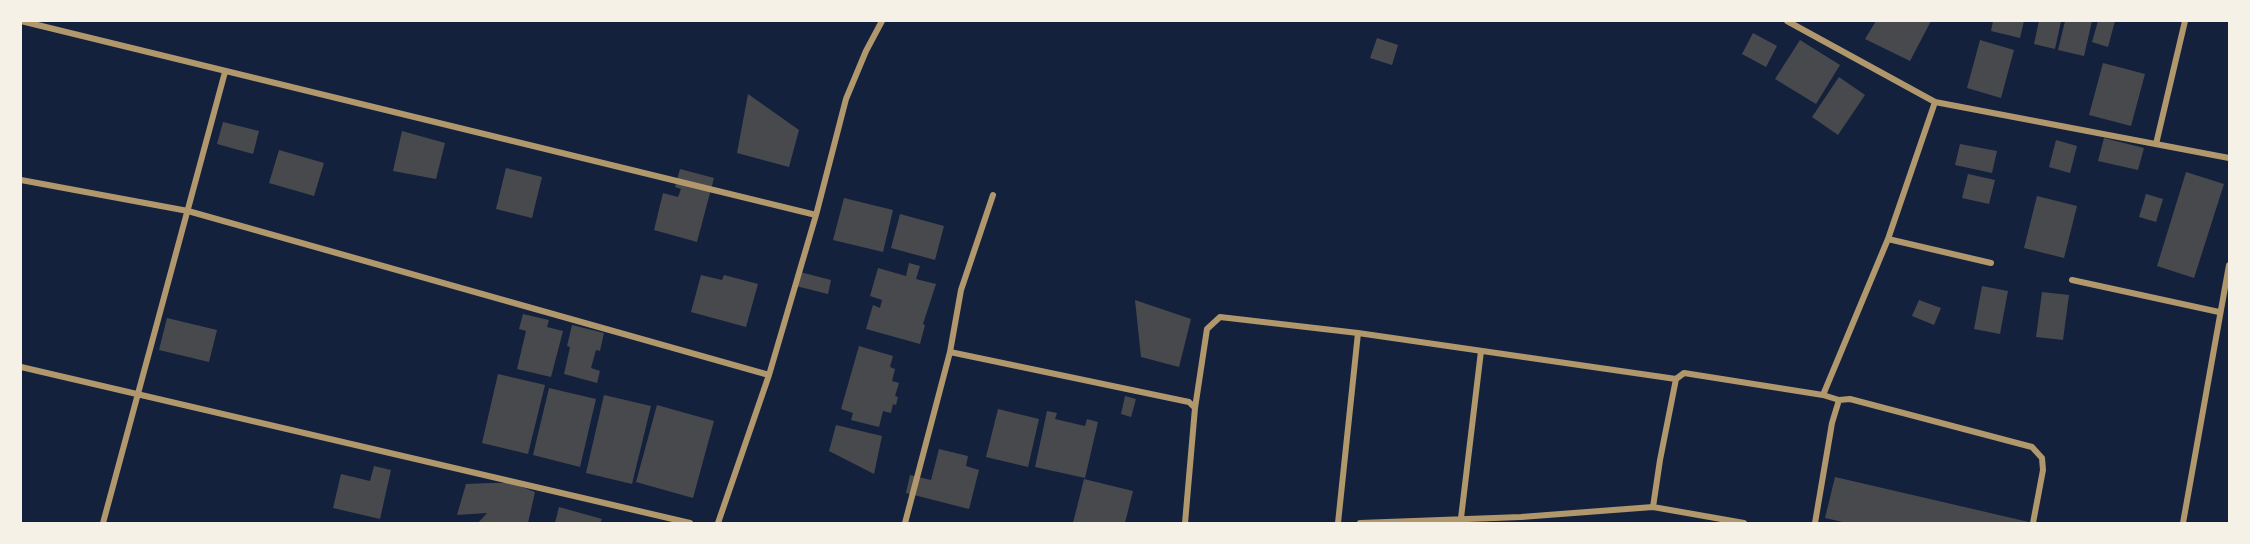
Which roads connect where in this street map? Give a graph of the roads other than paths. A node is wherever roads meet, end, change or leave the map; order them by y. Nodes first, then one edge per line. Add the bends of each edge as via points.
1 (21, 21) edge
2 (882, 21) edge
3 (1787, 21) edge
4 (2185, 21) edge
5 (225, 72) junction
6 (1935, 102) junction
7 (2156, 144) junction
8 (2229, 158) edge
9 (21, 180) edge
10 (993, 195) dead end
11 (188, 211) junction
12 (816, 215) junction
13 (1888, 239) junction
14 (1991, 263) dead end
15 (2229, 265) edge
16 (2072, 280) dead end
17 (2219, 312) junction
18 (1358, 333) junction
19 (1481, 351) junction
20 (950, 352) junction
21 (21, 367) edge
22 (769, 375) junction
23 (1676, 379) junction
24 (138, 394) junction
25 (1823, 395) junction
26 (1839, 400) junction
27 (1195, 408) junction
28 (1653, 507) junction
29 (1461, 518) junction
30 (1520, 520) edge
31 (103, 523) edge
32 (690, 523) edge
33 (718, 523) edge
34 (905, 523) edge
35 (1185, 523) edge
36 (1338, 523) edge
37 (1360, 523) edge
38 (1744, 523) edge
39 (1815, 523) edge
40 (2033, 523) edge
41 (2183, 523) edge

1 - 5 street
2 - 12 street via 846,99
3 - 6 street
4 - 7 street
5 - 11 street
5 - 12 street
6 - 7 street
6 - 13 street
7 - 8 street
9 - 11 street
10 - 20 street via 961,290
11 - 22 street
11 - 24 street
12 - 22 street
13 - 14 street
13 - 25 street
15 - 17 street
16 - 17 street
17 - 41 street
18 - 19 street
18 - 27 street via 1220,317 1207,329
18 - 36 street
19 - 23 street
19 - 29 street
20 - 27 street via 1162,395 1189,402
20 - 34 street
21 - 24 street
22 - 33 street
23 - 25 street via 1684,373
23 - 28 street
24 - 31 street
24 - 32 street
25 - 26 street
26 - 39 street
26 - 40 street via 1850,399 2032,447 2042,458 2043,470
27 - 35 street
28 - 30 street
28 - 38 street
29 - 30 street
29 - 37 street

